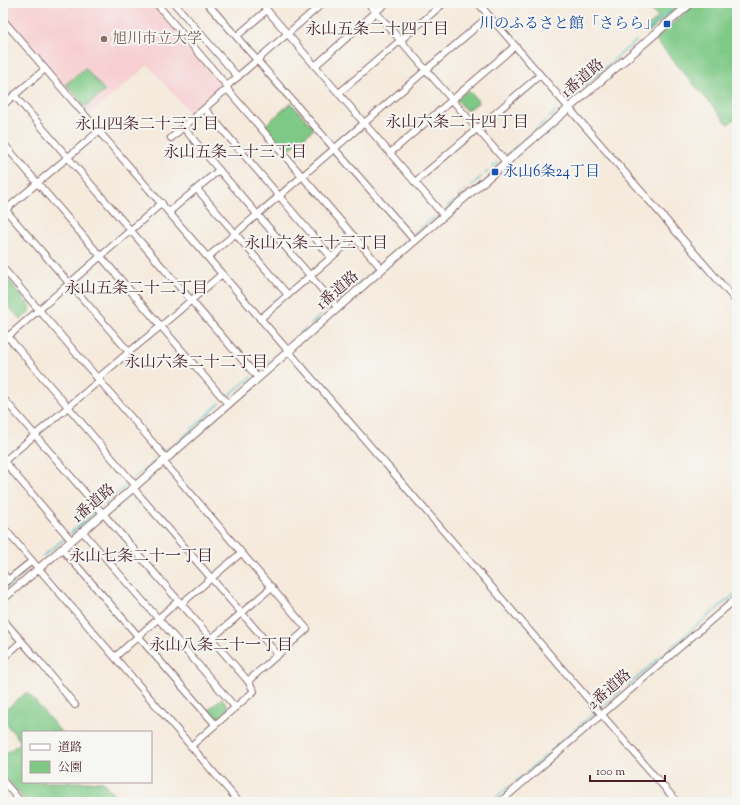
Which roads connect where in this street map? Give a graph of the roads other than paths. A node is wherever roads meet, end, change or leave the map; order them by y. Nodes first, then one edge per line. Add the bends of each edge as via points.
1 (174, 3) edge
2 (207, 3) edge
3 (260, 3) edge
4 (323, 3) edge
5 (368, 3) edge
6 (386, 3) edge
7 (444, 3) edge
8 (478, 3) edge
9 (690, 3) edge
10 (160, 4) edge
11 (316, 5) edge
12 (267, 10) junction
13 (376, 12) junction
14 (489, 16) junction
15 (3, 20) edge
16 (287, 34) junction
17 (237, 36) junction
18 (401, 40) junction
19 (515, 46) junction
20 (257, 60) junction
21 (315, 66) junction
22 (45, 69) junction
23 (426, 70) junction
24 (540, 75) junction
25 (238, 77) junction
26 (228, 88) junction
27 (339, 93) junction
28 (14, 96) junction
29 (452, 100) junction
30 (3, 105) edge
31 (568, 108) junction
32 (204, 109) junction
33 (364, 123) junction
34 (183, 127) junction
35 (477, 130) junction
36 (99, 131) junction
37 (171, 138) dead end
38 (3, 143) edge
39 (334, 148) junction
40 (390, 153) junction
41 (67, 157) junction
42 (506, 162) junction
43 (219, 170) junction
44 (302, 176) junction
45 (37, 182) junction
46 (415, 182) junction
47 (197, 189) junction
48 (280, 195) junction
49 (162, 204) junction
50 (4, 210) edge
51 (169, 212) junction
52 (258, 214) junction
53 (444, 216) junction
54 (131, 230) junction
55 (236, 233) junction
56 (355, 237) junction
57 (415, 241) junction
58 (100, 256) junction
59 (208, 257) junction
60 (331, 257) junction
61 (3, 268) edge
62 (382, 269) junction
63 (222, 274) junction
64 (310, 276) junction
65 (69, 283) junction
66 (288, 295) junction
67 (191, 300) junction
68 (737, 302) edge
69 (338, 308) junction
70 (38, 310) junction
71 (260, 318) junction
72 (161, 326) junction
73 (3, 331) edge
74 (5, 339) edge
75 (288, 351) junction
76 (129, 352) junction
77 (258, 378) junction
78 (99, 379) junction
79 (3, 398) edge
80 (228, 404) junction
81 (68, 407) junction
82 (35, 435) junction
83 (164, 460) junction
84 (3, 461) edge
85 (134, 486) junction
86 (103, 514) junction
87 (3, 529) edge
88 (82, 531) junction
89 (71, 540) junction
90 (62, 548) junction
91 (241, 553) junction
92 (32, 561) junction
93 (38, 568) junction
94 (3, 573) edge
95 (212, 578) junction
96 (8, 580) junction
97 (3, 584) edge
98 (272, 587) junction
99 (737, 598) edge
100 (3, 599) edge
101 (180, 603) junction
102 (242, 613) junction
103 (158, 619) junction
104 (3, 620) edge
105 (138, 636) junction
106 (211, 639) junction
107 (21, 642) junction
108 (278, 655) junction
109 (114, 657) junction
110 (3, 658) edge
111 (248, 681) junction
112 (75, 705) dead end
113 (234, 707) junction
114 (601, 715) junction
115 (215, 724) junction
116 (191, 746) junction
117 (3, 781) edge
118 (22, 802) edge
119 (239, 802) edge
120 (500, 802) edge
121 (677, 802) edge

1 - 25 street
2 - 17 street
3 - 12 street
4 - 11 street
5 - 13 street
6 - 13 street
7 - 18 street
8 - 14 street
9 - 31 street, 1番道路
10 - 26 street
11 - 16 street
12 - 16 street
12 - 17 street
13 - 18 street
13 - 21 street
14 - 19 street
14 - 23 street
15 - 22 street
16 - 20 street
16 - 21 street
17 - 20 street
18 - 23 street
18 - 27 street
19 - 24 street
19 - 29 street
20 - 25 street
20 - 39 street
21 - 27 street
22 - 28 street
22 - 36 street
23 - 29 street
23 - 33 street
24 - 31 street
24 - 35 street
25 - 26 street
26 - 32 street
26 - 44 street
27 - 33 street
28 - 30 street
28 - 41 street
29 - 35 street
29 - 40 street
31 - 42 street, 1番道路
31 - 68 street
32 - 34 street
32 - 48 street
33 - 39 street
33 - 40 street
34 - 37 street
34 - 43 street
35 - 42 street
35 - 46 street
36 - 41 street
36 - 49 street
38 - 45 street
39 - 44 street
39 - 57 street
40 - 46 street
41 - 45 street
41 - 54 street
42 - 53 street, 1番道路
43 - 47 street
43 - 52 street
44 - 48 street
44 - 56 street
45 - 50 street
45 - 58 street
46 - 53 street
47 - 51 street
47 - 55 street
48 - 52 street
48 - 60 street
49 - 51 street
49 - 54 street
50 - 65 street
51 - 59 street
52 - 55 street
52 - 64 street
53 - 57 street, 1番道路
54 - 58 street
54 - 67 street
55 - 59 street
55 - 66 street
56 - 60 street
56 - 62 street
57 - 62 street, 1番道路
58 - 65 street
58 - 72 street
59 - 63 street
60 - 64 street
61 - 70 street
62 - 69 street, 1番道路
63 - 67 street
63 - 71 street
64 - 66 street
64 - 69 street
65 - 70 street
65 - 76 street
66 - 71 street
67 - 72 street
67 - 77 street
69 - 75 street, 1番道路
70 - 74 street
70 - 78 street
71 - 75 street
72 - 76 street
72 - 80 street
73 - 74 street
74 - 81 street
75 - 77 street, 1番道路
75 - 114 street
76 - 78 street
77 - 80 street, 1番道路
78 - 81 street
78 - 83 street
79 - 82 street
80 - 83 street, 1番道路
81 - 82 street
81 - 85 street
82 - 84 street
82 - 86 street
83 - 85 street, 1番道路
83 - 91 street
84 - 89 street
85 - 86 street, 1番道路
85 - 95 street
86 - 88 street, 1番道路
86 - 101 street
87 - 92 street
88 - 89 street, 1番道路
88 - 103 street
89 - 90 street, 1番道路
90 - 93 street, 1番道路
90 - 105 street
91 - 95 street
91 - 98 street
92 - 93 street
92 - 96 street
93 - 100 street, 1番道路
93 - 109 street
94 - 96 street
95 - 101 street
95 - 102 street
96 - 97 street
98 - 102 street
98 - 108 street via 307,629
99 - 114 street, 2番道路
101 - 103 street
101 - 106 street
102 - 106 street
102 - 108 street
103 - 105 street
103 - 113 street
104 - 107 street
105 - 109 street
105 - 115 street
106 - 111 street
107 - 110 street
107 - 112 street
108 - 111 street
109 - 116 street
111 - 113 street via 254,691
113 - 115 street
114 - 120 street, 2番道路
114 - 121 street
115 - 116 street
116 - 119 street
117 - 118 street

